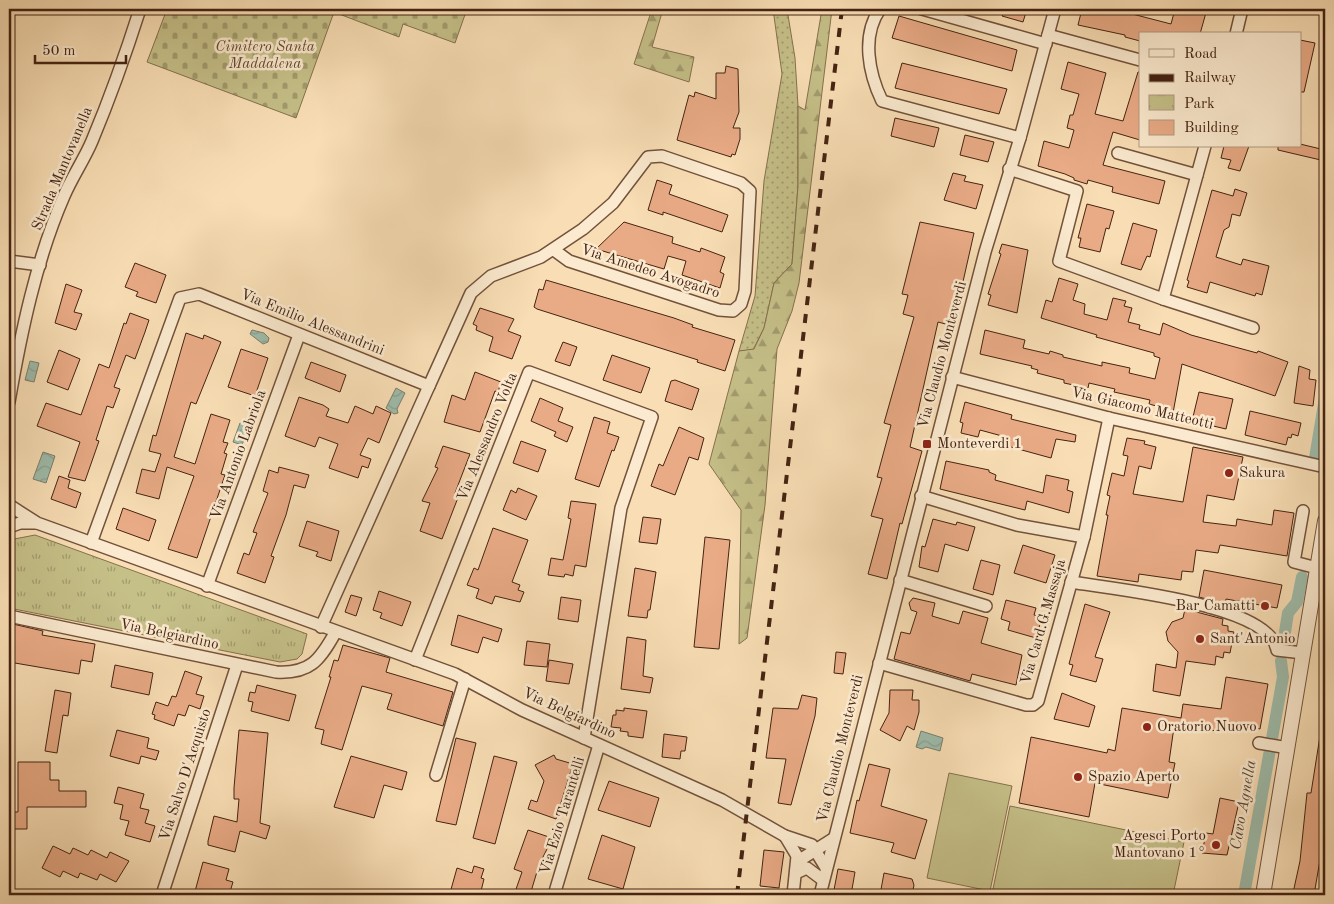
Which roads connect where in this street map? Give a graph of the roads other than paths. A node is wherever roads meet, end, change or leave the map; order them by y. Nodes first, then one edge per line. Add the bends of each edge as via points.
1 (140, 9) edge
2 (880, 9) edge
3 (922, 9) edge
4 (1055, 9) edge
5 (1242, 9) edge
6 (1236, 32) edge
7 (1047, 39) junction
8 (1139, 60) edge
9 (1020, 138) junction
10 (1204, 148) edge
11 (1118, 153) dead end
12 (1009, 169) junction
13 (1197, 175) junction
14 (554, 250) junction
15 (9, 261) edge
16 (40, 265) junction
17 (1163, 299) junction
18 (1253, 328) dead end
19 (299, 335) junction
20 (952, 377) junction
21 (428, 386) junction
22 (9, 402) edge
23 (1109, 418) junction
24 (1325, 467) edge
25 (921, 496) junction
26 (9, 505) edge
27 (1303, 511) dead end
28 (1325, 521) edge
29 (12, 524) edge
30 (37, 524) junction
31 (1084, 537) junction
32 (91, 543) junction
33 (1317, 568) junction
34 (900, 580) junction
35 (1071, 582) junction
36 (207, 586) junction
37 (986, 606) dead end
38 (9, 616) edge
39 (321, 627) junction
40 (335, 633) junction
41 (1303, 654) junction
42 (415, 660) junction
43 (879, 663) junction
44 (238, 665) junction
45 (465, 679) junction
46 (584, 738) junction
47 (1259, 743) dead end
48 (600, 745) junction
49 (1288, 748) junction
50 (436, 775) dead end
51 (785, 836) junction
52 (833, 839) junction
53 (815, 850) junction
54 (826, 868) junction
55 (796, 873) junction
56 (823, 880) junction
57 (162, 895) edge
58 (554, 895) edge
59 (794, 895) edge
60 (820, 895) edge
61 (1263, 895) edge

1 - 16 street, Strada Mantovanella via 91,143 64,195
2 - 9 street via 870,38 868,58 872,81 882,101
3 - 7 street
4 - 7 street, Via Claudio Monteverdi
5 - 6 street
7 - 8 street
7 - 9 street, Via Claudio Monteverdi
9 - 12 street, Via Claudio Monteverdi
10 - 13 street
11 - 13 street
12 - 17 street via 1077,191 1059,261
12 - 20 street, Via Claudio Monteverdi
13 - 17 street
14 - 14 street, Via Amedeo Avogadro via 606,209 648,157 662,156 742,183 750,191 745,291 741,304 733,311 718,310 569,261
14 - 21 street, Via Amedeo Avogadro via 491,276 471,293
15 - 16 street
16 - 22 street, Strada Mantovanella
17 - 18 street
19 - 21 street, Via Emilio Alessandrini
19 - 32 street, Via Emilio Alessandrini via 199,294 180,298
19 - 36 street, Via Antonio Labriola
20 - 23 street, Via Giacomo Matteotti
20 - 25 street, Via Claudio Monteverdi
21 - 39 street
23 - 24 street, Via Giacomo Matteotti via 1257,457
23 - 31 street, Via Card.G.Massaja
25 - 31 street via 1016,525
25 - 34 street, Via Claudio Monteverdi
26 - 30 street
27 - 33 street via 1294,562
28 - 33 street
29 - 30 street
30 - 32 street, Via Belgiardino
31 - 35 street, Via Card.G.Massaja
32 - 36 street, Via Belgiardino
33 - 41 street
34 - 37 street
34 - 43 street, Via Claudio Monteverdi
35 - 41 street via 1222,609 1268,632 1276,641 1277,650
35 - 43 street, Via Card.G.Massaja via 1038,701 1033,705
36 - 39 street, Via Belgiardino
38 - 44 street, Via Belgiardino
39 - 40 street, Via Belgiardino
40 - 42 street, Via Belgiardino
40 - 44 street, Via Belgiardino via 319,658 296,672
41 - 49 street
42 - 45 street, Via Belgiardino
42 - 46 street, Via Alessandro Volta via 529,372 652,417 621,508
43 - 52 street, Via Claudio Monteverdi
44 - 57 street, Via Salvo D'Acquisto
45 - 46 street, Via Belgiardino
45 - 50 street
46 - 48 street, Via Belgiardino
47 - 49 street
48 - 51 street, Via Belgiardino via 722,800
48 - 58 street, Via Ezio Tarantelli
49 - 61 street
51 - 53 street, Via Belgiardino via 812,844
51 - 55 street via 797,856
52 - 53 street
52 - 54 street, Via Claudio Monteverdi
53 - 54 street
53 - 55 street via 803,858
54 - 56 street, Via Claudio Monteverdi
55 - 56 street via 807,868
55 - 59 street
56 - 60 street, Via Claudio Monteverdi

